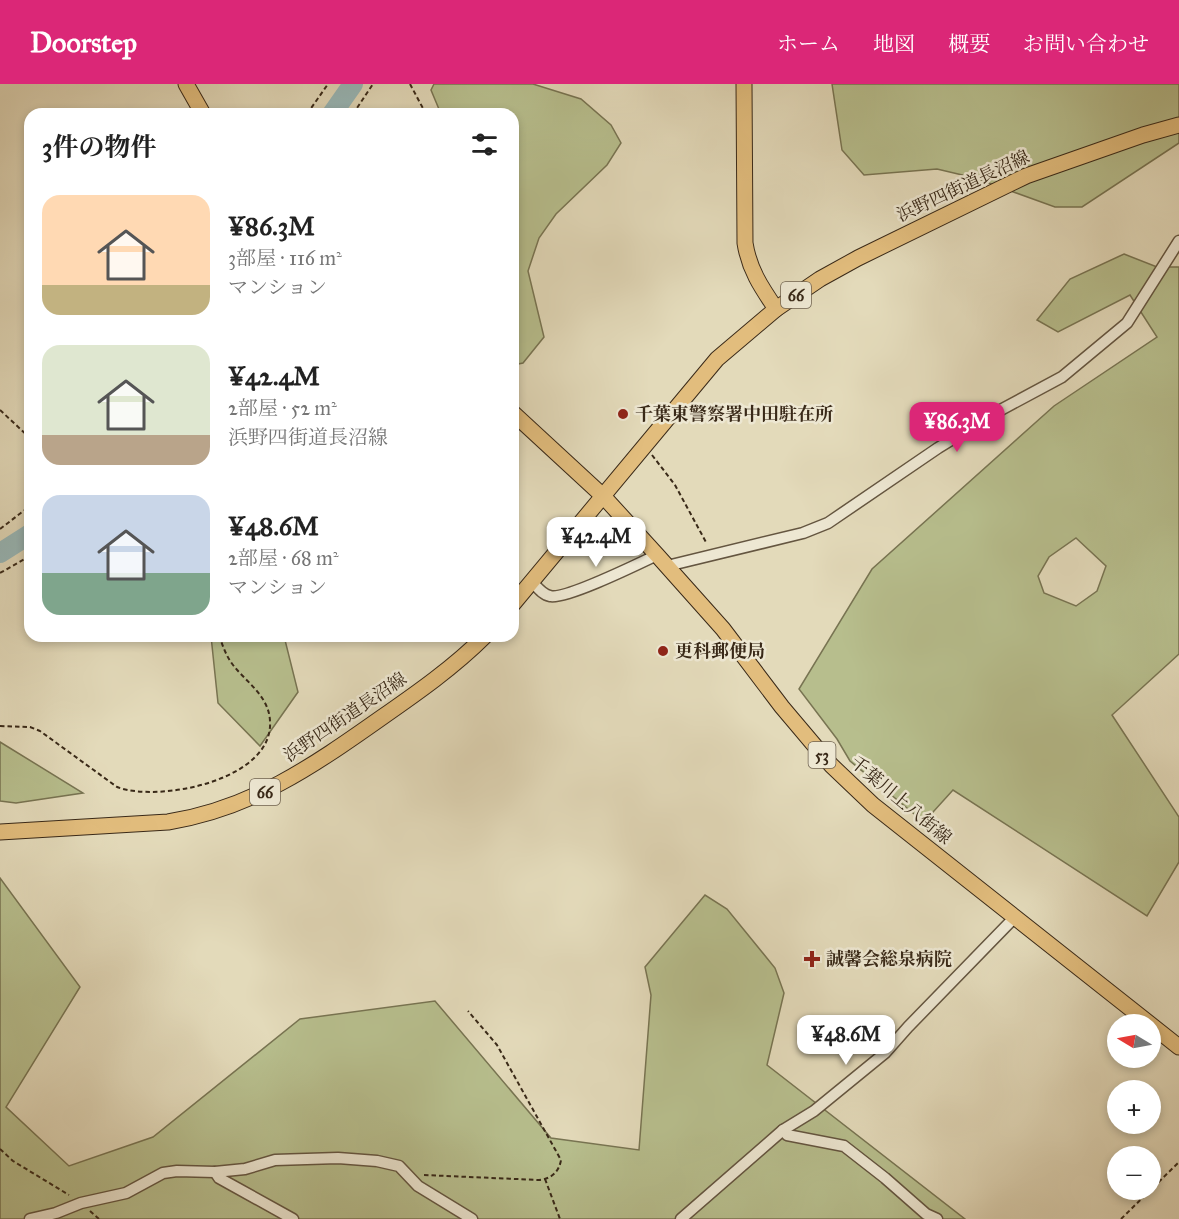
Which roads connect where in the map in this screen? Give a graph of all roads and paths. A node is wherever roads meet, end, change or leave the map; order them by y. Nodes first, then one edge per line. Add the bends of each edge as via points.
1 (186, 84) edge
2 (328, 84) edge
3 (373, 84) edge
4 (410, 84) edge
5 (744, 84) edge
6 (200, 108) edge
7 (311, 108) edge
8 (357, 108) edge
9 (423, 108) edge
10 (1179, 125) edge
11 (1179, 241) edge
12 (776, 309) junction
13 (0, 410) edge
14 (519, 419) edge
15 (24, 432) edge
16 (644, 447) junction
17 (604, 497) junction
18 (24, 511) edge
19 (0, 529) edge
20 (713, 555) junction
21 (24, 559) edge
22 (662, 560) junction
23 (0, 573) edge
24 (532, 582) junction
25 (519, 597) edge
26 (221, 642) edge
27 (479, 642) edge
28 (0, 726) edge
29 (0, 832) edge
30 (1015, 917) junction
31 (468, 1011) dead end
32 (1179, 1047) edge
33 (783, 1130) junction
34 (0, 1149) edge
35 (1179, 1162) edge
36 (215, 1172) junction
37 (409, 1174) junction
38 (545, 1179) junction
39 (81, 1203) junction
40 (30, 1219) edge
41 (99, 1219) edge
42 (293, 1219) edge
43 (472, 1219) edge
44 (560, 1219) edge
45 (681, 1219) edge
46 (937, 1219) edge
47 (1121, 1219) edge

1 - 6 main road
2 - 7 path
3 - 8 path
4 - 9 path
5 - 12 main road, 66 via 745,243 754,277
10 - 12 main road, 浜野四街道長沼線 / 66 via 1026,176 858,258
11 - 20 street via 1127,323 1062,377 938,448 828,523
12 - 16 main road, 浜野四街道長沼線 / 66 via 717,359
13 - 15 path
14 - 17 main road, 千葉川上八街線 / 53
16 - 17 main road, 浜野四街道長沼線 / 66
16 - 20 path via 675,484
17 - 22 main road, 千葉川上八街線 / 53
17 - 24 main road, 浜野四街道長沼線 / 66
18 - 19 path
20 - 22 street
21 - 23 path
22 - 24 street via 556,597 544,594
22 - 30 main road, 千葉川上八街線 / 53 via 723,629 831,765 873,805
24 - 25 main road, 浜野四街道長沼線 / 66
26 - 28 path via 234,666 262,698 270,719 269,734 257,754 230,775 189,789 126,791 40,731
27 - 29 main road, 浜野四街道長沼線 / 66 via 459,662 316,764 238,804 168,822
30 - 32 main road, 千葉川上八街線 / 53
30 - 33 street via 885,1053 814,1111
31 - 38 path via 497,1044 561,1160 560,1167
33 - 45 street
33 - 46 street via 787,1135 844,1146
34 - 39 path
35 - 47 path
36 - 37 street via 275,1160 338,1158 388,1163
36 - 39 street via 163,1173 126,1193
36 - 42 street via 219,1178
37 - 38 path
37 - 43 street via 418,1186
38 - 44 path
39 - 40 street
39 - 41 path

